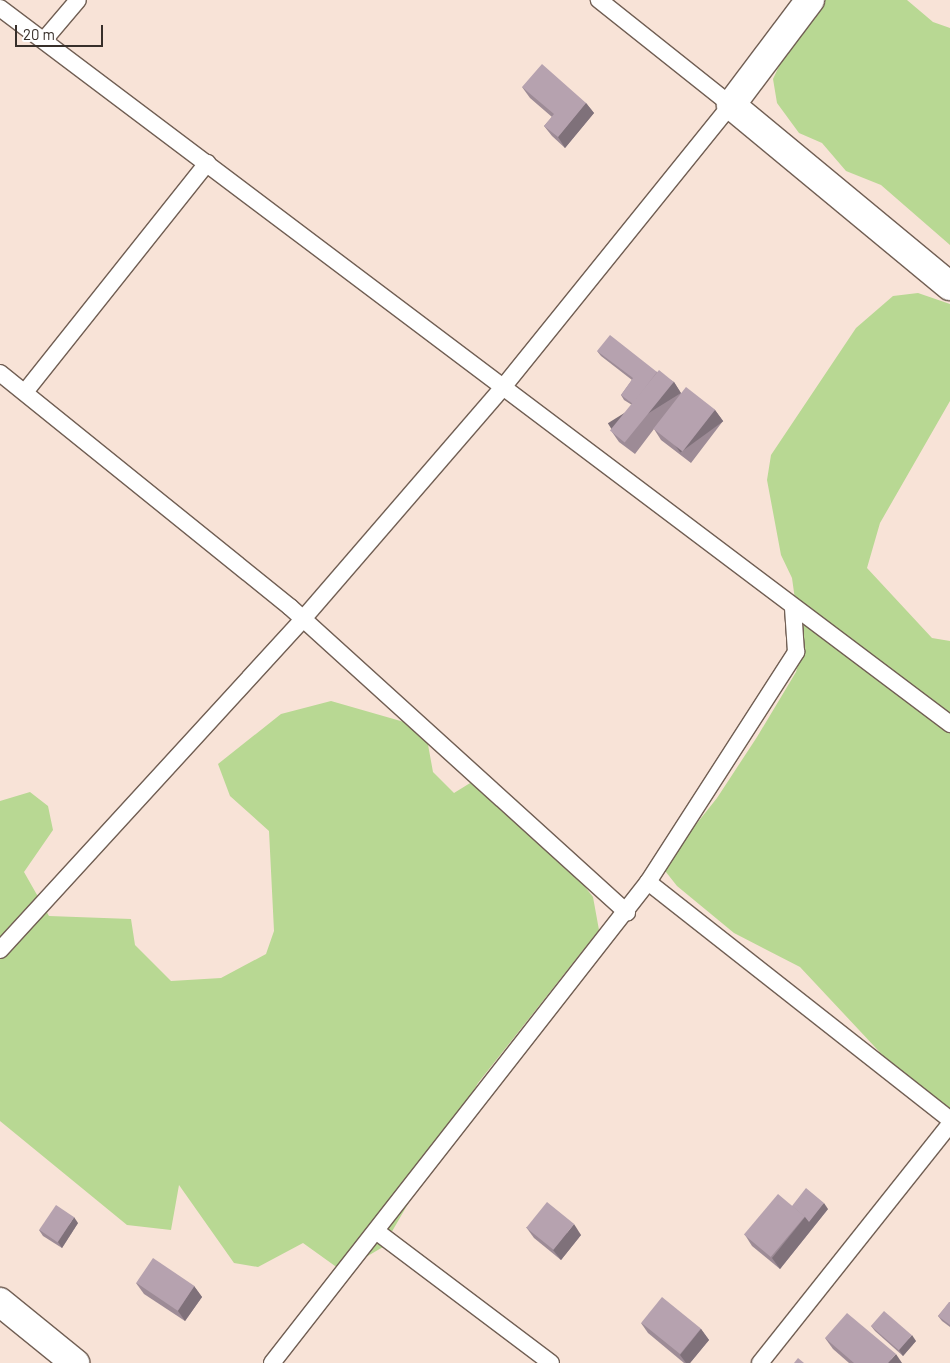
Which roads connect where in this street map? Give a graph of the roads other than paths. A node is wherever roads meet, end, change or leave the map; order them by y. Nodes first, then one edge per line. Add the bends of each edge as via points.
1 (78, 0) edge
2 (599, 0) edge
3 (810, 0) edge
4 (0, 8) edge
5 (44, 40) junction
6 (731, 105) junction
7 (207, 163) junction
8 (950, 286) edge
9 (0, 373) edge
10 (504, 386) junction
11 (25, 392) junction
12 (793, 608) junction
13 (303, 619) junction
14 (950, 724) edge
15 (648, 882) junction
16 (626, 913) junction
17 (0, 950) edge
18 (950, 1120) edge
19 (950, 1124) edge
20 (376, 1231) junction
21 (0, 1302) edge
22 (75, 1363) edge
23 (272, 1363) edge
24 (550, 1363) edge
25 (760, 1363) edge

1 - 5 lane
2 - 6 lane
3 - 6 street
4 - 5 lane
5 - 7 lane
6 - 8 street
6 - 10 lane
7 - 10 lane
7 - 11 lane
9 - 11 lane
10 - 12 lane
10 - 13 lane
11 - 13 lane
12 - 14 lane
12 - 15 lane via 796,652
13 - 16 lane
13 - 17 lane
15 - 16 lane
15 - 18 lane
16 - 20 lane
19 - 25 lane
20 - 23 lane
20 - 24 lane
21 - 22 street

